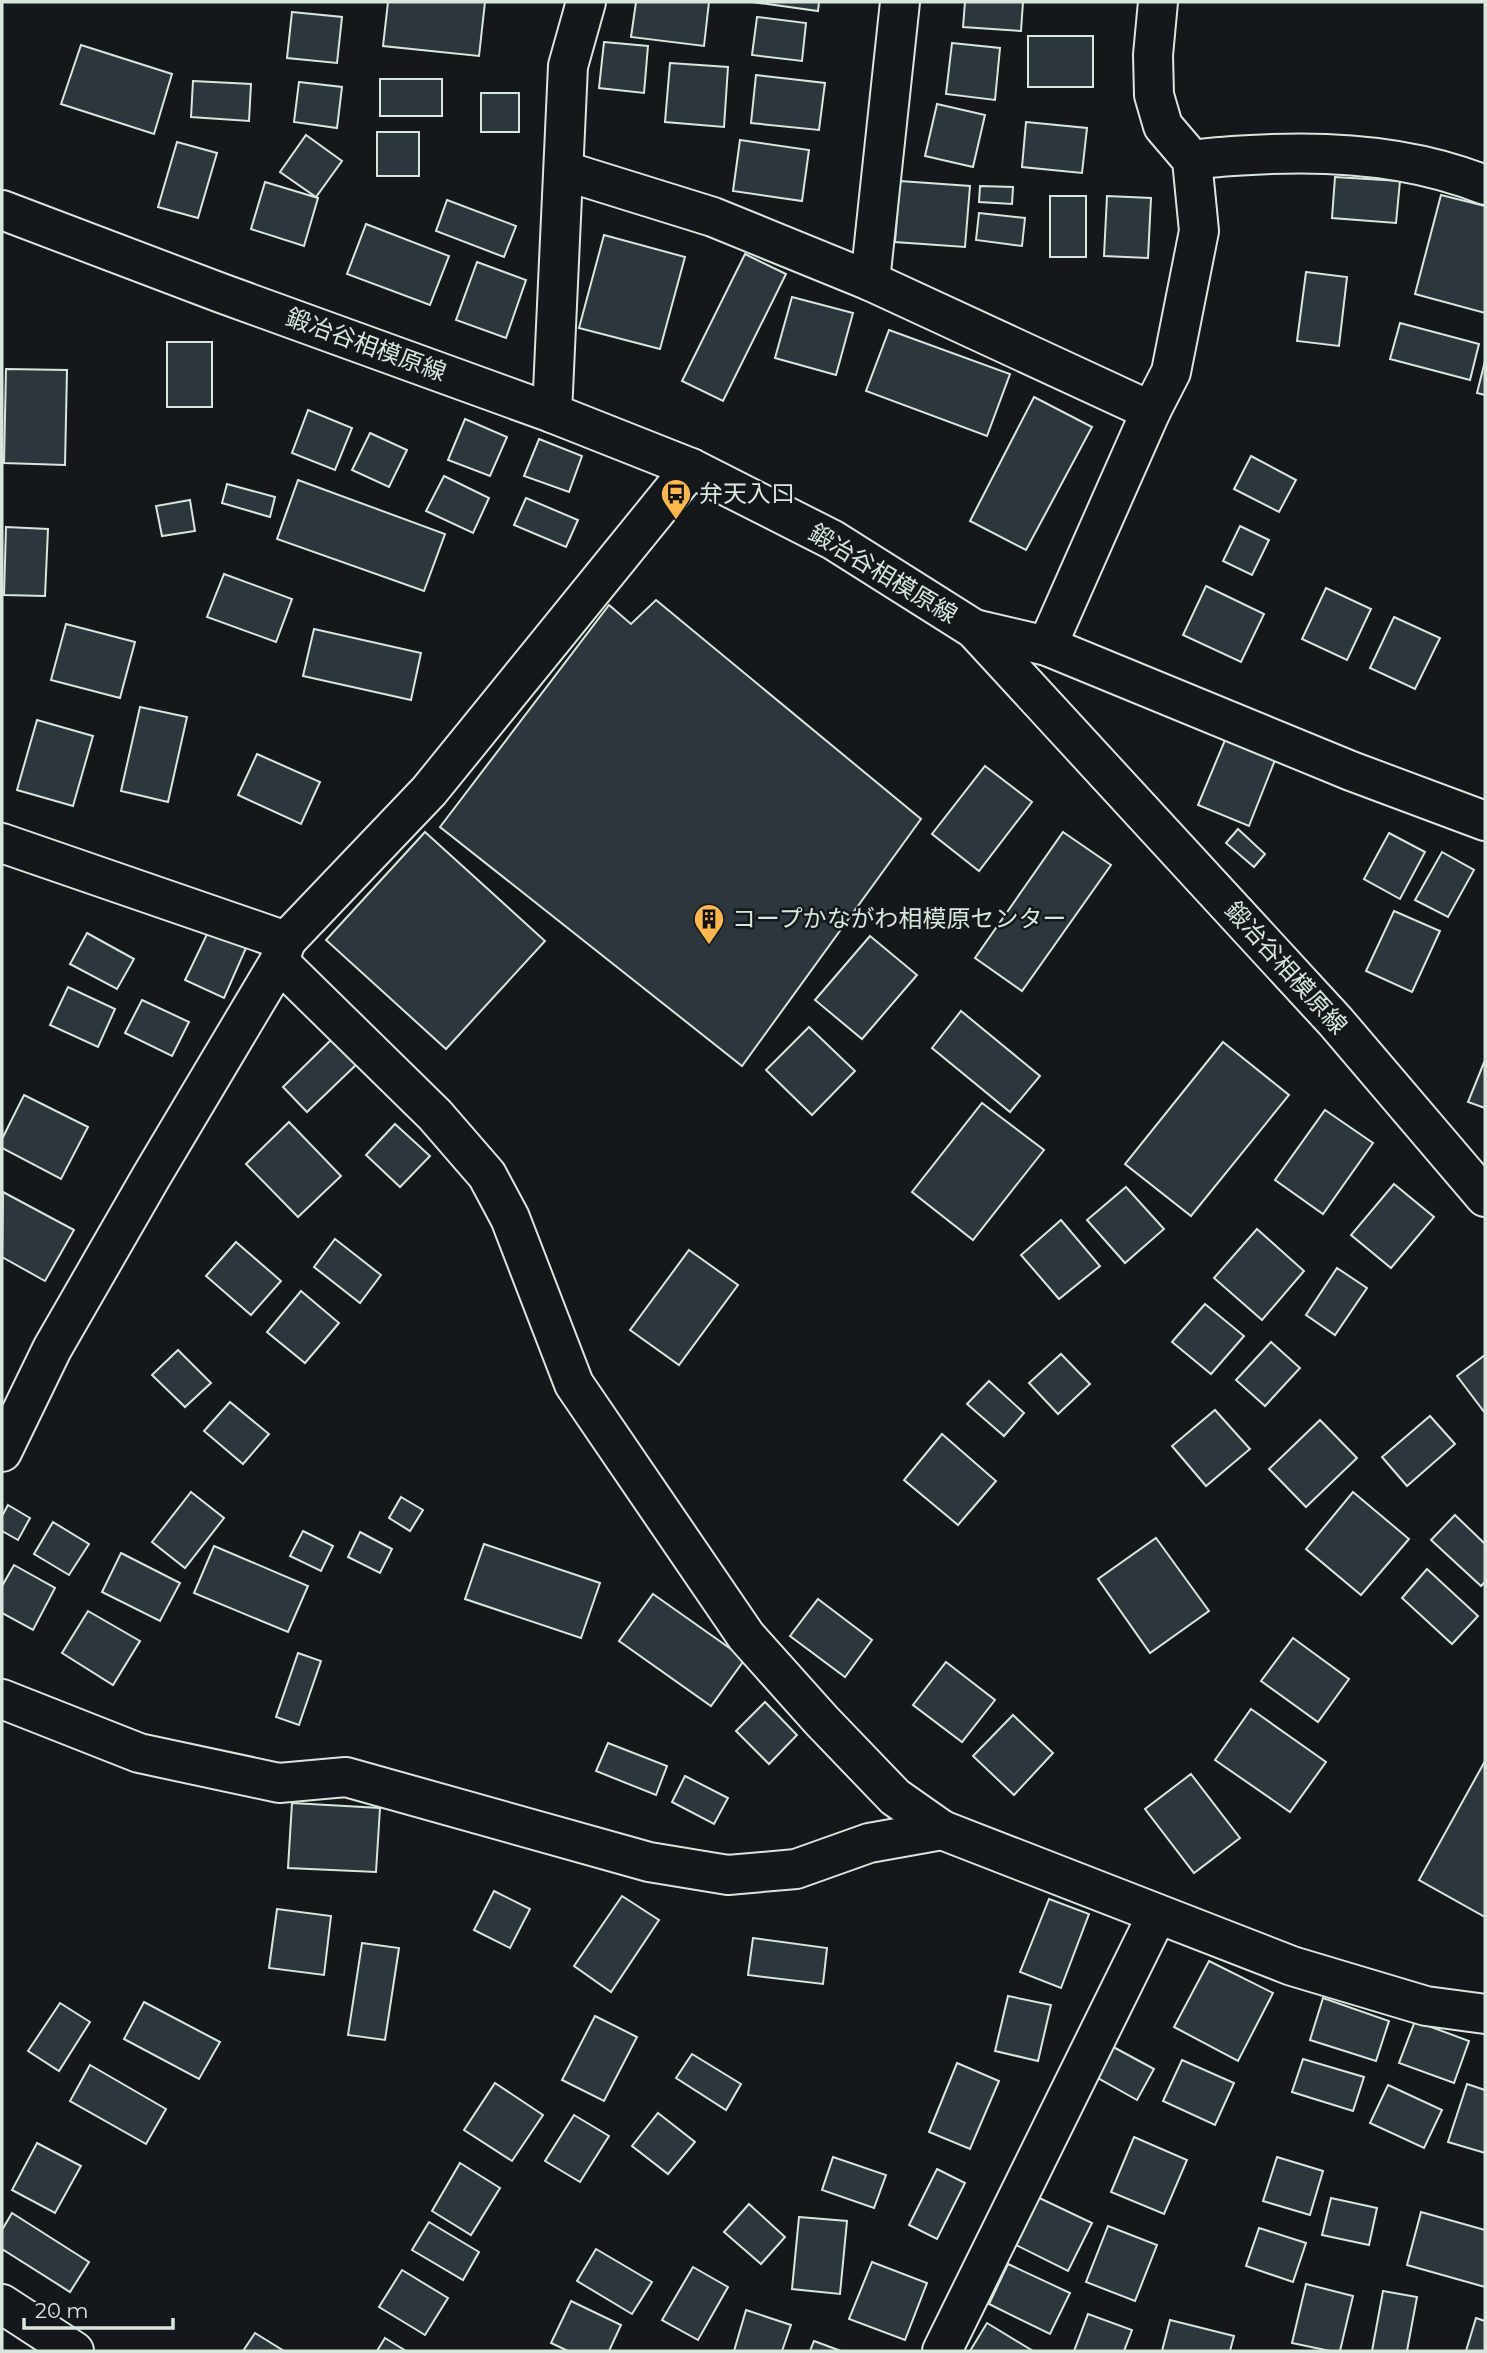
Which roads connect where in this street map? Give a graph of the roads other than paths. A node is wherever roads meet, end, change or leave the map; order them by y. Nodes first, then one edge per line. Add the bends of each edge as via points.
1 (586, 2) edge
2 (900, 2) edge
3 (1158, 2) edge
4 (1192, 160) junction
5 (565, 171) junction
6 (1485, 185) edge
7 (2, 210) edge
8 (870, 281) junction
9 (1151, 411) junction
10 (552, 413) junction
11 (691, 468) junction
12 (974, 629) junction
13 (1046, 646) junction
14 (1485, 821) edge
15 (2, 843) edge
16 (282, 951) junction
17 (1485, 1197) edge
18 (2, 1452) edge
19 (2, 1699) edge
20 (942, 1830) junction
21 (1157, 1915) junction
22 (1485, 2014) edge
23 (2, 2304) edge
24 (74, 2351) edge
25 (942, 2351) edge

1 - 5 street via 568,66
2 - 8 street
3 - 4 street via 1154,95 1163,126
4 - 6 street via 1335,153 1393,159 1456,173
4 - 9 street via 1199,231 1171,372
5 - 8 street via 713,217
5 - 10 street
7 - 10 street, 鍛冶谷相模原線
8 - 9 street
9 - 13 street
10 - 11 street, 鍛冶谷相模原線
11 - 12 street, 鍛冶谷相模原線 via 833,540
11 - 16 street via 429,792
12 - 13 street
12 - 17 street, 鍛冶谷相模原線 via 1335,1021
13 - 14 street
15 - 16 street
16 - 18 street via 52,1349
16 - 20 street via 487,1175 510,1218 574,1384 746,1636 895,1797
19 - 20 street via 139,1753 279,1783 346,1777 649,1862 728,1875 796,1869 869,1843
20 - 21 street
21 - 22 street via 1292,1966 1426,2006
21 - 25 street
23 - 24 street

